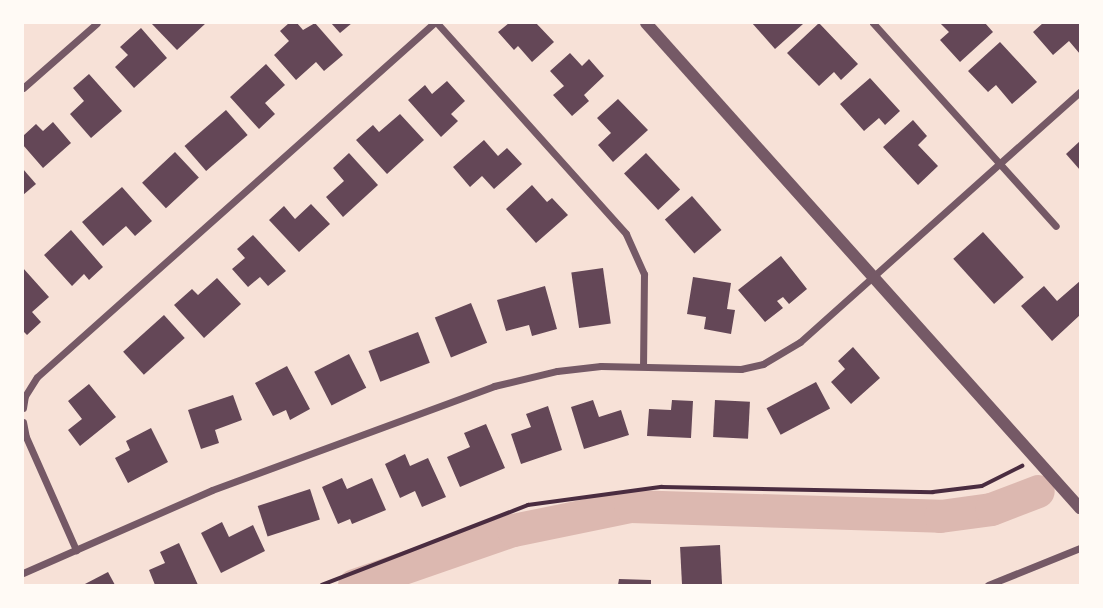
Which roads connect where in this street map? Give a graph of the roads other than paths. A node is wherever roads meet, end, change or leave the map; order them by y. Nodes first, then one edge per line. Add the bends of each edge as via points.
1 (97, 23) edge
2 (435, 23) edge
3 (646, 23) edge
4 (873, 23) edge
5 (23, 88) edge
6 (1080, 92) edge
7 (999, 163) junction
8 (1056, 226) dead end
9 (873, 276) junction
10 (643, 366) junction
11 (23, 408) edge
12 (23, 422) edge
13 (1080, 508) edge
14 (1080, 548) edge
15 (76, 550) junction
16 (23, 573) edge
17 (988, 585) edge

1 - 5 street
2 - 10 street via 626,234 644,274
2 - 11 street via 37,377
3 - 9 street
4 - 7 street
6 - 7 street
7 - 8 street
7 - 9 street
9 - 10 street via 800,342 763,364 741,369
9 - 13 street
10 - 15 street via 557,371 494,386 212,490
12 - 15 street
14 - 17 street
15 - 16 street

